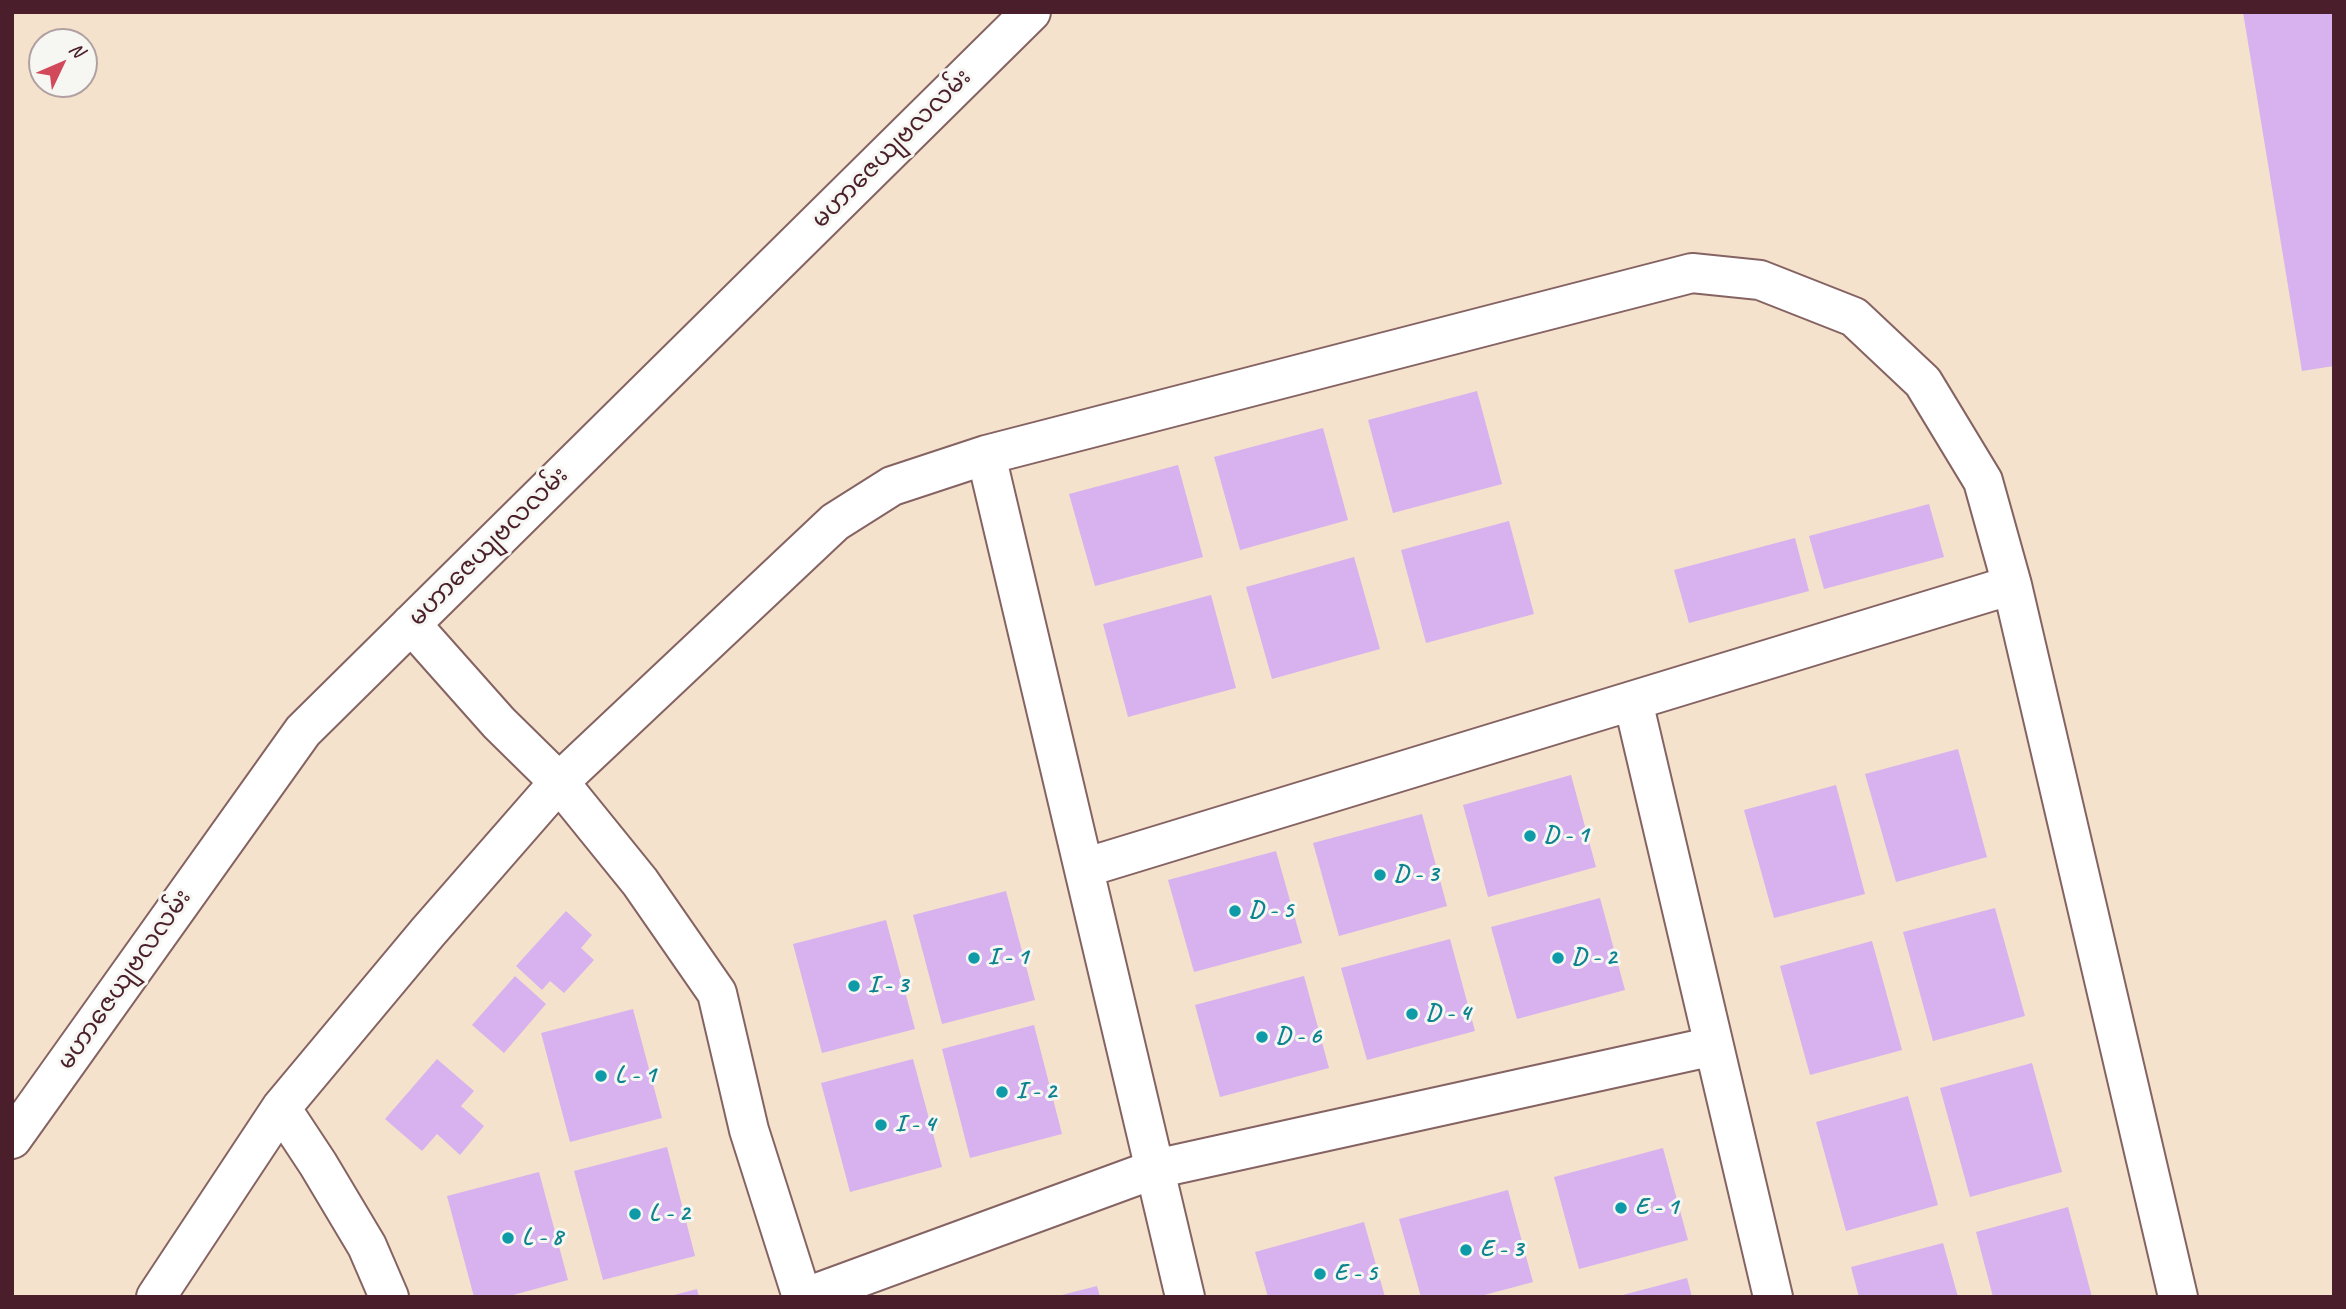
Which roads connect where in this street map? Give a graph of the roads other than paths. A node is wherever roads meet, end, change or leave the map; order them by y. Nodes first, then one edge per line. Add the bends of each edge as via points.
1 (1031, 12) edge
2 (986, 455) junction
3 (2012, 585) junction
4 (411, 624) junction
5 (1633, 701) junction
6 (559, 782) junction
7 (1084, 868) junction
8 (1714, 1046) junction
9 (281, 1108) junction
10 (12, 1139) edge
11 (1155, 1169) junction
12 (156, 1297) edge
13 (389, 1297) edge
14 (804, 1297) edge
15 (1185, 1297) edge
16 (1773, 1297) edge
17 (2178, 1297) edge

1 - 4 street, မဟာဇေယျဗလလမ်း
2 - 3 street via 1692,273 1760,279 1854,317 1923,382 1983,481
2 - 6 street via 892,486 835,522
2 - 7 street
3 - 5 street
3 - 17 street
4 - 6 street
4 - 10 street, မဟာဇေယျဗလလမ်း via 303,731
5 - 7 street
5 - 8 street
6 - 9 street
6 - 14 street via 640,882 716,993 749,1130
7 - 11 street
8 - 11 street
8 - 16 street
9 - 12 street
9 - 13 street via 367,1246
11 - 14 street
11 - 15 street

